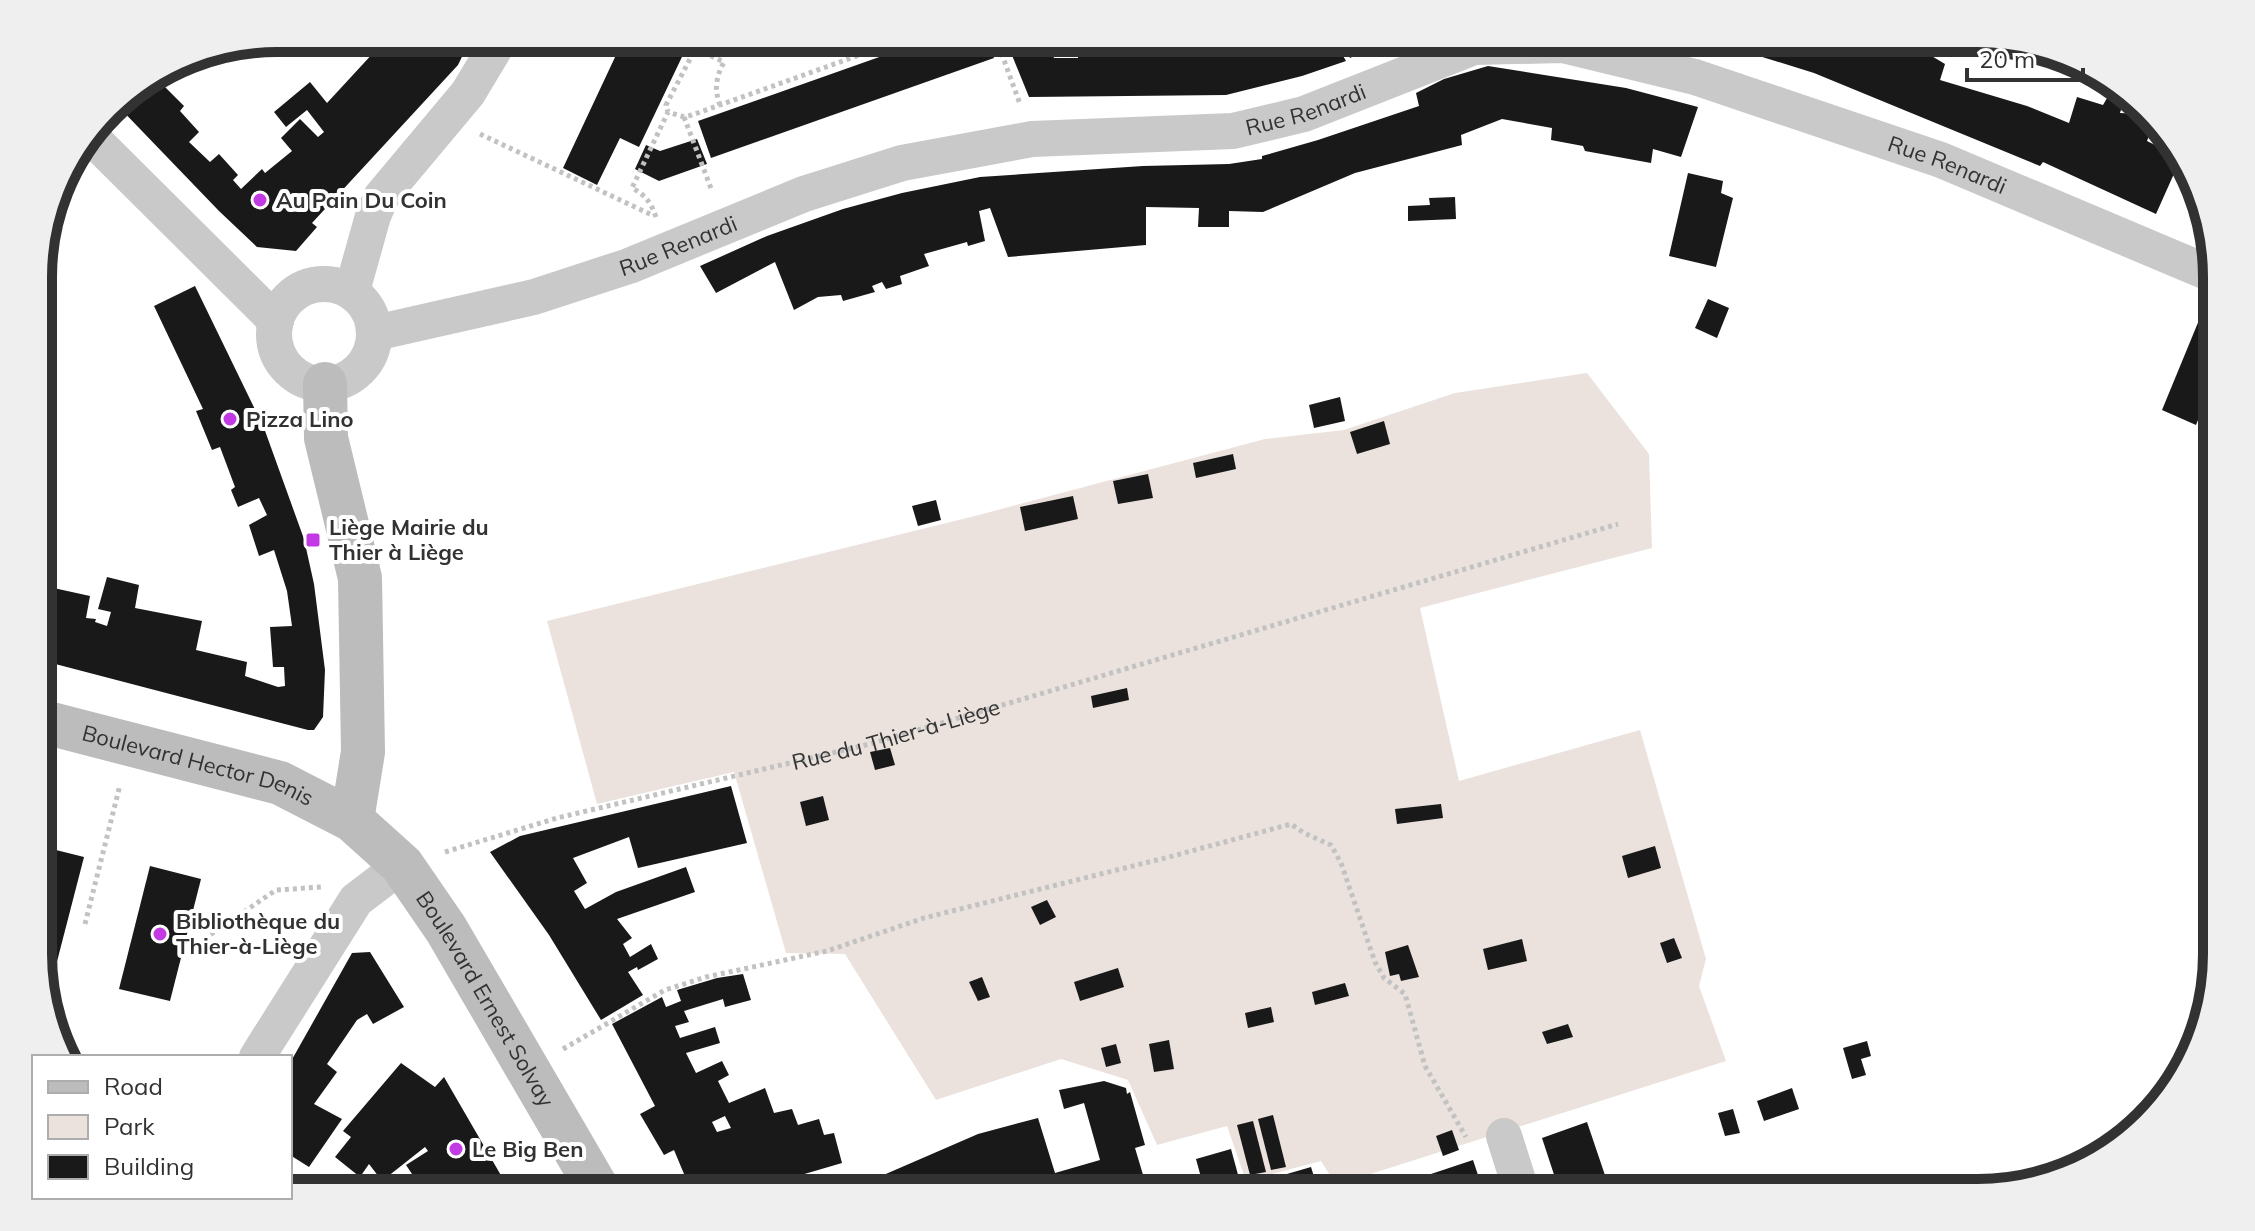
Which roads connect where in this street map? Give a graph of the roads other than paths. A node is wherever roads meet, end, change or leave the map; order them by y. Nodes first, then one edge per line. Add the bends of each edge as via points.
1 (493, 52) edge
2 (1461, 52) edge
3 (1592, 52) edge
4 (97, 143) edge
5 (2203, 270) edge
6 (352, 291) junction
7 (276, 321) junction
8 (375, 333) junction
9 (325, 384) junction
10 (52, 724) edge
11 (352, 820) junction
12 (402, 865) junction
13 (258, 1055) edge
14 (1504, 1136) road end
15 (592, 1179) edge
16 (1518, 1179) edge

1 - 6 street via 468,93 381,197
2 - 8 street, Rue Renardi via 1304,114 1233,131 1032,139 877,169 629,266 534,297
3 - 5 street, Rue Renardi via 1695,77 1941,160
4 - 7 street
6 - 7 street via 315,285 295,293
6 - 8 street via 365,304
7 - 9 street via 274,338 286,366 308,382
8 - 9 street via 368,360 352,376
9 - 11 street via 326,438 360,578 363,752
10 - 11 street, Boulevard Hector Denis via 280,783
11 - 12 street, Boulevard Ernest Solvay
12 - 13 street via 356,900
12 - 15 street, Boulevard Ernest Solvay via 446,929
14 - 16 street

